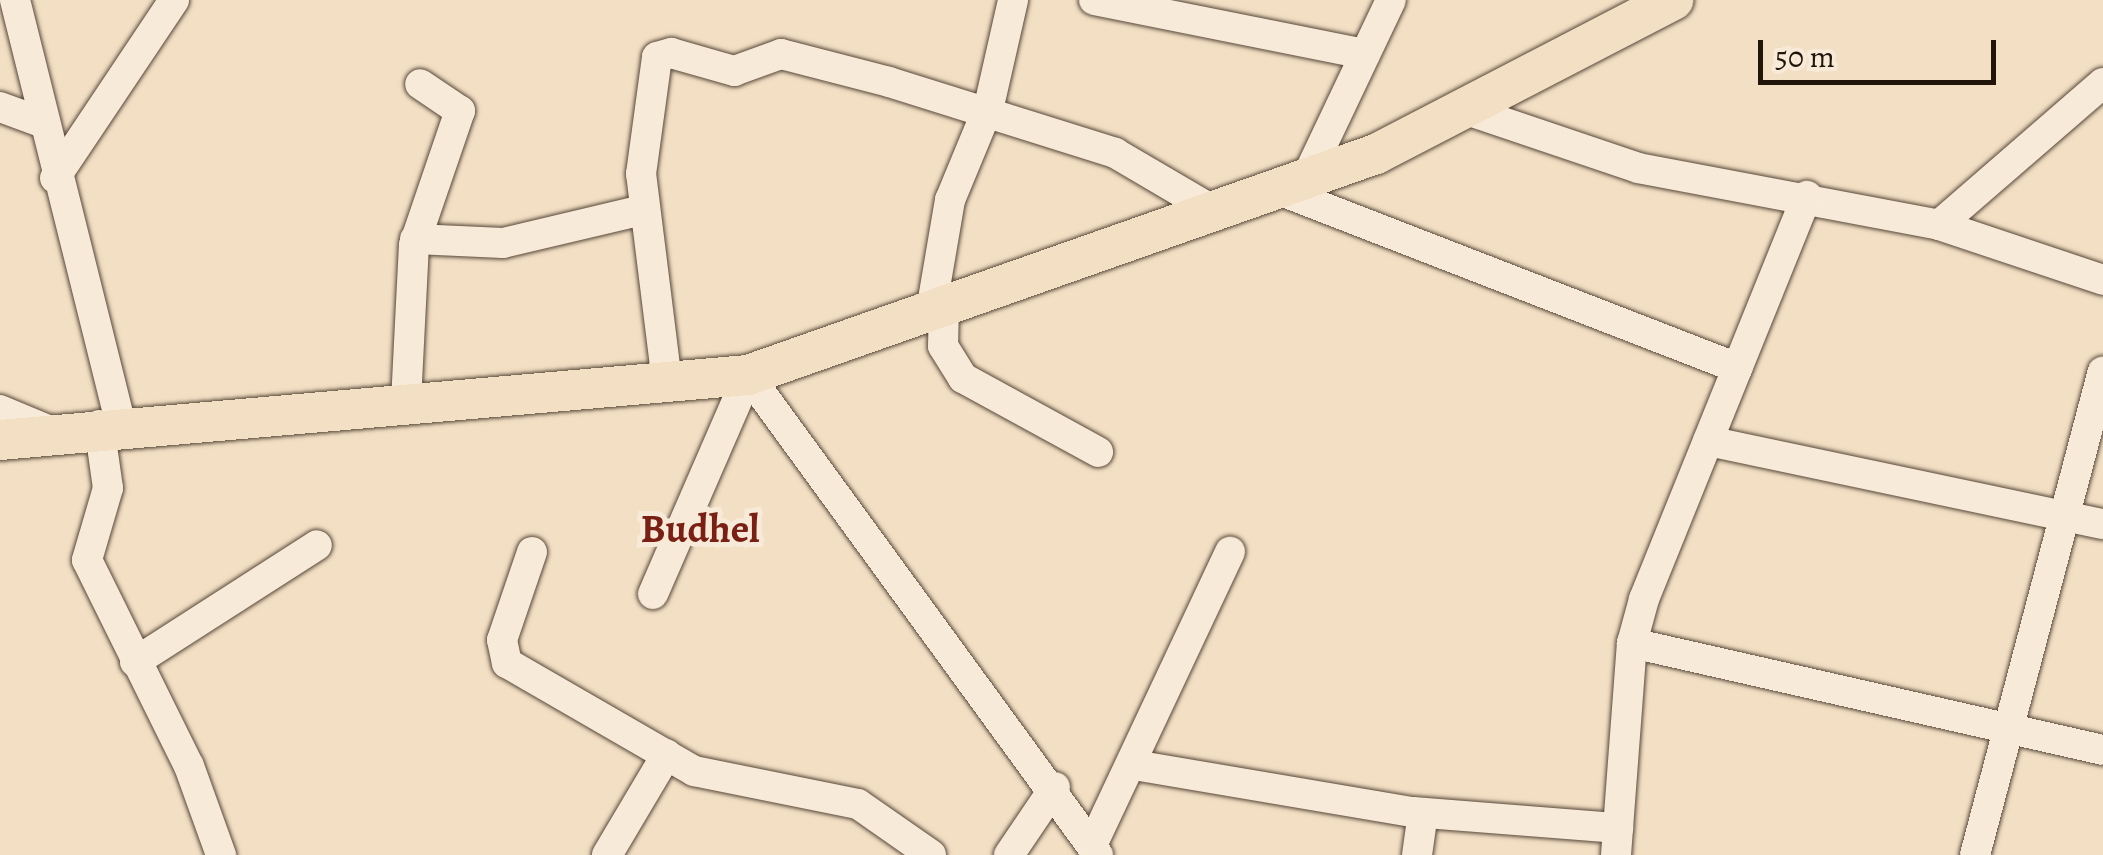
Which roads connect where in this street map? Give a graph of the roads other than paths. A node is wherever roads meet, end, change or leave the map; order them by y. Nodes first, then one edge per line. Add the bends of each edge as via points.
1 (15, 0) edge
2 (174, 0) edge
3 (1013, 0) edge
4 (1094, 0) edge
5 (1391, 0) edge
6 (1674, 0) edge
7 (1366, 54) junction
8 (420, 84) dead end
9 (2103, 84) edge
10 (0, 107) edge
11 (1464, 108) junction
12 (985, 116) junction
13 (41, 122) junction
14 (56, 178) junction
15 (1291, 184) junction
16 (1807, 196) junction
17 (643, 210) junction
18 (1214, 211) junction
19 (1940, 225) junction
20 (415, 240) junction
21 (2103, 280) edge
22 (938, 308) junction
23 (1738, 368) junction
24 (2103, 372) edge
25 (748, 375) junction
26 (668, 382) junction
27 (406, 402) junction
28 (0, 410) edge
29 (110, 425) junction
30 (48, 430) junction
31 (0, 440) edge
32 (1708, 442) junction
33 (1098, 452) dead end
34 (2060, 516) junction
35 (2103, 524) edge
36 (317, 545) dead end
37 (532, 552) dead end
38 (1230, 552) dead end
39 (653, 594) dead end
40 (1632, 643) junction
41 (135, 662) junction
42 (2003, 727) junction
43 (2103, 750) edge
44 (667, 754) junction
45 (1134, 765) junction
46 (1055, 788) junction
47 (1423, 812) junction
48 (1617, 842) edge
49 (1095, 849) edge
50 (221, 855) edge
51 (608, 855) edge
52 (931, 855) edge
53 (1009, 855) edge
54 (1417, 855) edge
55 (1975, 855) edge

1 - 13 street
2 - 14 street
3 - 12 street
4 - 7 street
5 - 7 street
6 - 11 main road
7 - 15 street
8 - 20 street via 460,111
9 - 19 street
10 - 13 street
11 - 15 main road
11 - 16 street via 1638,168
12 - 17 street via 781,54 744,71 657,57
12 - 18 street via 1114,153
12 - 22 street via 956,178
13 - 14 street
14 - 29 street
15 - 18 main road
15 - 23 street
16 - 19 street
16 - 23 street
17 - 20 street via 503,243
17 - 26 street
18 - 22 main road
19 - 21 street
20 - 27 street
22 - 25 main road
22 - 33 street via 943,346 963,378
23 - 32 street
24 - 34 street
25 - 26 main road
25 - 39 street
25 - 46 street
26 - 27 main road
27 - 29 main road
28 - 30 street
29 - 30 main road
29 - 41 street via 108,488 87,560
30 - 31 main road
32 - 34 street
32 - 40 street
34 - 35 street
34 - 42 street
36 - 41 street
37 - 44 street via 502,640 507,663
38 - 45 street
40 - 42 street
40 - 48 street
41 - 50 street via 189,766
42 - 43 street
42 - 55 street
44 - 51 street
44 - 52 street via 709,777 800,788 858,804
45 - 47 street
45 - 49 street
46 - 49 street
46 - 53 street
47 - 48 street
47 - 54 street

